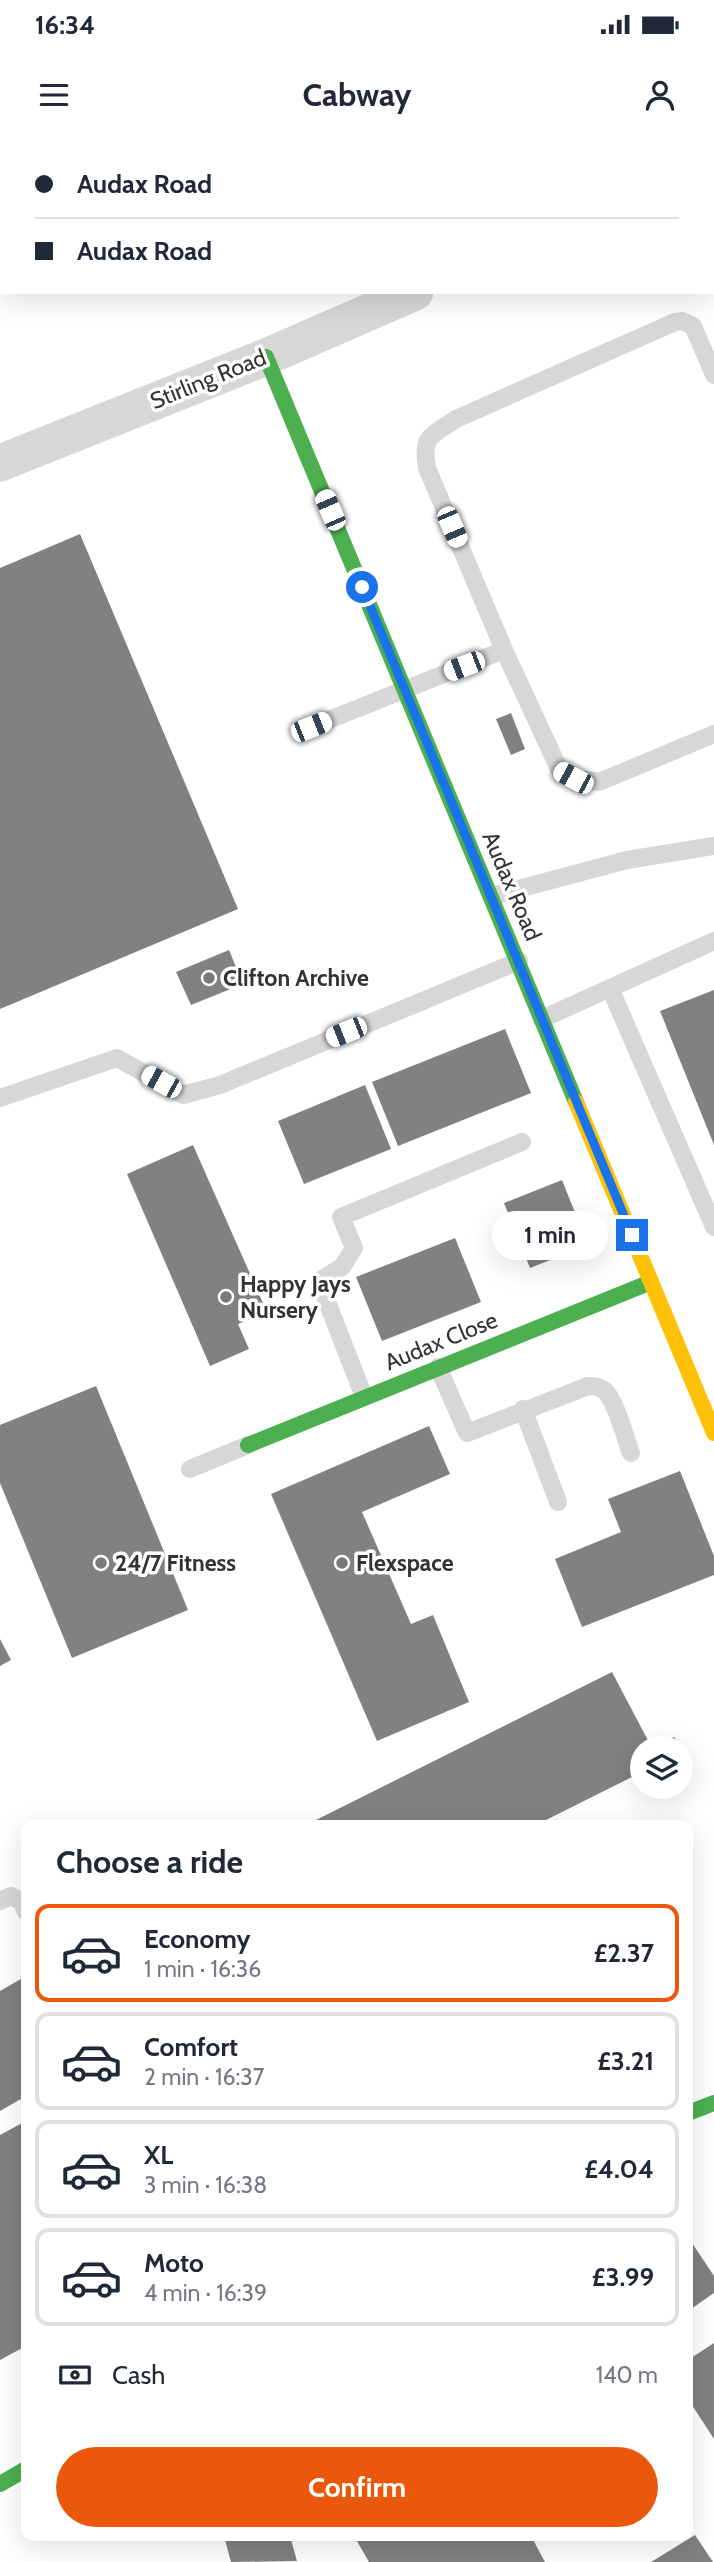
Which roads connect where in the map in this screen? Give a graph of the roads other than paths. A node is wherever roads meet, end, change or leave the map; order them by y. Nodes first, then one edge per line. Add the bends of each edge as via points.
1 (410, 294) edge
2 (265, 357) junction
3 (714, 375) edge
4 (0, 463) edge
5 (504, 650) junction
6 (404, 689) junction
7 (311, 727) dead end
8 (714, 734) edge
9 (714, 846) edge
10 (492, 896) junction
11 (714, 941) edge
12 (519, 961) junction
13 (610, 988) junction
14 (542, 1018) junction
15 (0, 1098) edge
16 (522, 1142) dead end
17 (714, 1227) edge
18 (651, 1282) junction
19 (438, 1367) junction
20 (364, 1396) junction
21 (523, 1409) junction
22 (713, 1427) edge
23 (248, 1445) joint
24 (631, 1453) dead end
25 (190, 1469) dead end
26 (558, 1502) dead end
27 (0, 1901) edge
28 (21, 1901) edge
29 (714, 2103) edge
30 (693, 2111) edge
31 (21, 2472) edge
32 (0, 2484) edge

1 - 2 street, Stirling Road
2 - 4 street, Stirling Road
2 - 6 street, Audax Road
3 - 5 lane via 693,326 675,322 456,419 428,438 427,468
5 - 6 lane
5 - 8 lane via 560,771 573,778 588,782 610,779
6 - 7 lane
6 - 10 street, Audax Road
9 - 10 lane via 626,860
10 - 12 street, Audax Road
11 - 13 lane
12 - 14 street, Audax Road
12 - 15 lane via 195,1092 183,1095 117,1058
13 - 14 lane
13 - 17 lane
14 - 18 street, Audax Road
16 - 20 lane via 341,1217 354,1248 342,1267 319,1281
18 - 19 street, Audax Close
18 - 22 street, Audax Road
19 - 20 street, Audax Close
19 - 21 lane via 467,1433
20 - 23 street, Audax Close
21 - 24 lane via 596,1386 611,1402
21 - 26 lane
23 - 25 lane
27 - 28 lane via 11,1896
29 - 30 street
31 - 32 street

